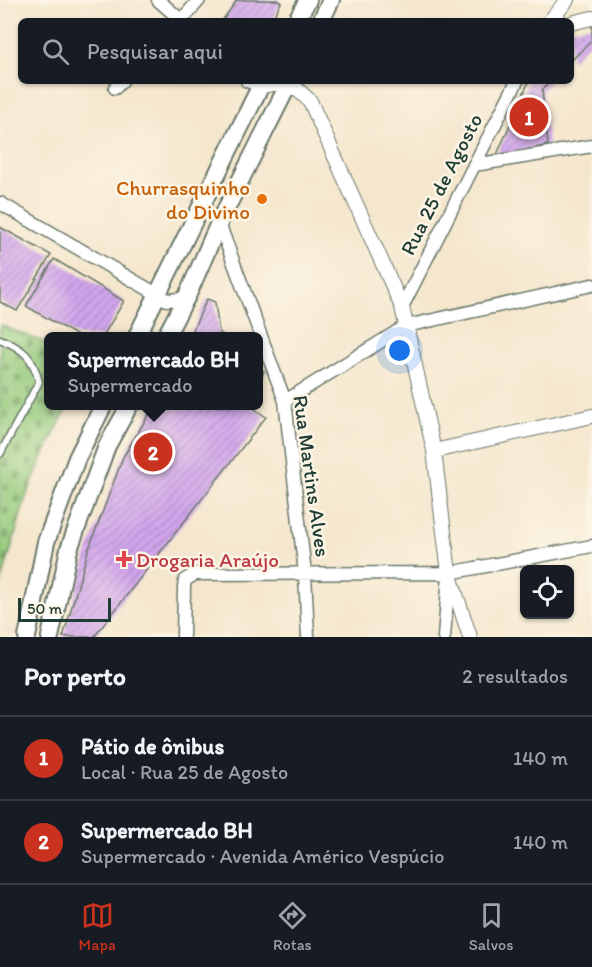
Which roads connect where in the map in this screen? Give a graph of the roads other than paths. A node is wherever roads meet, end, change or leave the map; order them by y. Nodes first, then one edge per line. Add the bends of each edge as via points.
1 (158, 0) edge
2 (199, 0) edge
3 (308, 0) edge
4 (331, 0) edge
5 (567, 0) edge
6 (178, 18) edge
7 (184, 18) edge
8 (299, 18) edge
9 (322, 18) edge
10 (552, 18) edge
11 (592, 18) edge
12 (574, 22) edge
13 (257, 84) edge
14 (288, 84) edge
15 (293, 84) edge
16 (515, 84) edge
17 (592, 146) edge
18 (474, 165) junction
19 (0, 203) edge
20 (219, 223) junction
21 (592, 285) edge
22 (158, 294) junction
23 (188, 294) junction
24 (402, 307) junction
25 (406, 326) junction
26 (139, 332) edge
27 (168, 332) edge
28 (259, 332) edge
29 (0, 339) edge
30 (263, 342) edge
31 (285, 401) junction
32 (101, 410) edge
33 (126, 410) edge
34 (592, 416) edge
35 (434, 451) junction
36 (0, 454) edge
37 (592, 546) edge
38 (305, 573) junction
39 (449, 573) junction
40 (27, 637) edge
41 (50, 637) edge
42 (183, 637) edge
43 (308, 637) edge
44 (444, 637) edge
45 (470, 637) edge

1 - 6 street
2 - 7 street
3 - 8 main road
4 - 9 main road
5 - 10 street
11 - 12 street
13 - 22 main road
14 - 20 main road
15 - 24 street via 310,101
16 - 18 street, Rua 25 de Agosto
17 - 18 street
18 - 24 street, Rua 25 de Agosto
19 - 22 street
20 - 23 main road
20 - 28 street, Rua Martins Alves
21 - 25 street
22 - 23 street via 166,300
22 - 26 main road
23 - 27 main road
24 - 25 street
25 - 31 street
25 - 35 street
29 - 36 lane via 28,355 39,382
30 - 31 street, Rua Martins Alves
31 - 38 street, Rua Martins Alves
32 - 40 main road via 77,458 46,542
33 - 41 main road via 107,446 69,549
34 - 35 street
35 - 39 street
37 - 39 street
38 - 39 street
38 - 42 street via 190,576 184,587
38 - 43 street, Rua Martins Alves
39 - 44 street
39 - 45 street

